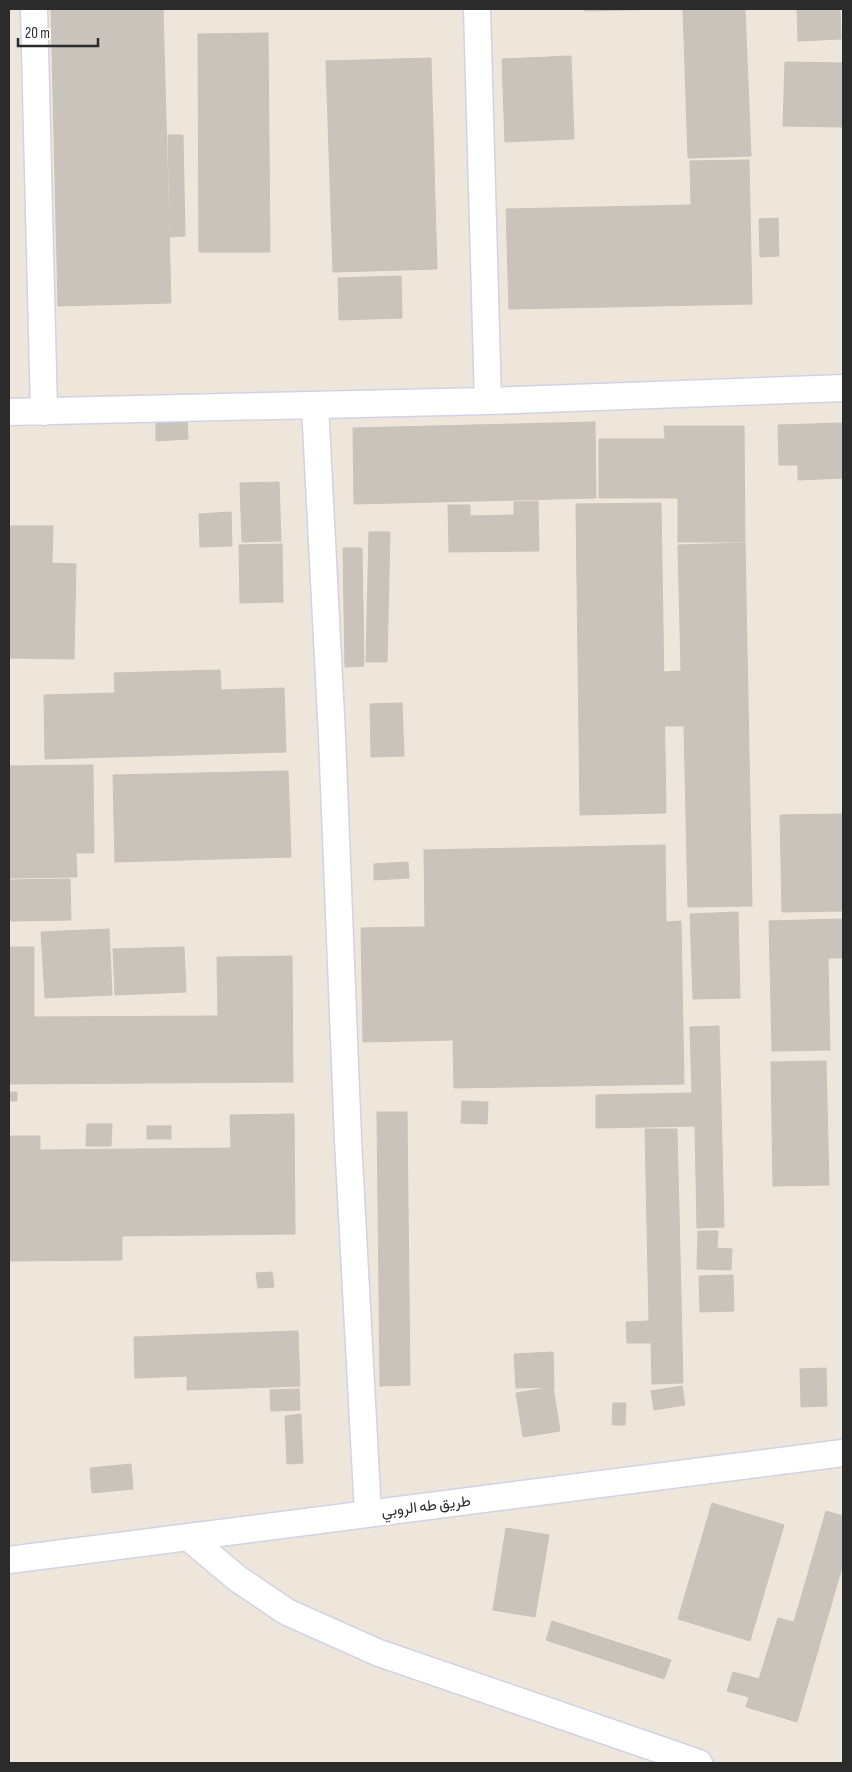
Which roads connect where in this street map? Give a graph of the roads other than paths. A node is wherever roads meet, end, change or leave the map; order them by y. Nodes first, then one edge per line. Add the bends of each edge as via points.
1 (34, 9) edge
2 (477, 9) edge
3 (843, 388) edge
4 (488, 401) junction
5 (314, 405) junction
6 (9, 412) edge
7 (44, 412) junction
8 (843, 1453) edge
9 (368, 1514) junction
10 (188, 1537) junction
11 (9, 1560) edge
12 (699, 1763) edge

1 - 7 street
2 - 4 street
3 - 4 street
4 - 5 street
5 - 7 street
5 - 9 street
6 - 7 street
8 - 9 street, طريق طه الروبي
9 - 10 street, طريق طه الروبي
10 - 11 street, طريق طه الروبي
10 - 12 street via 238,1579 304,1620 379,1653

